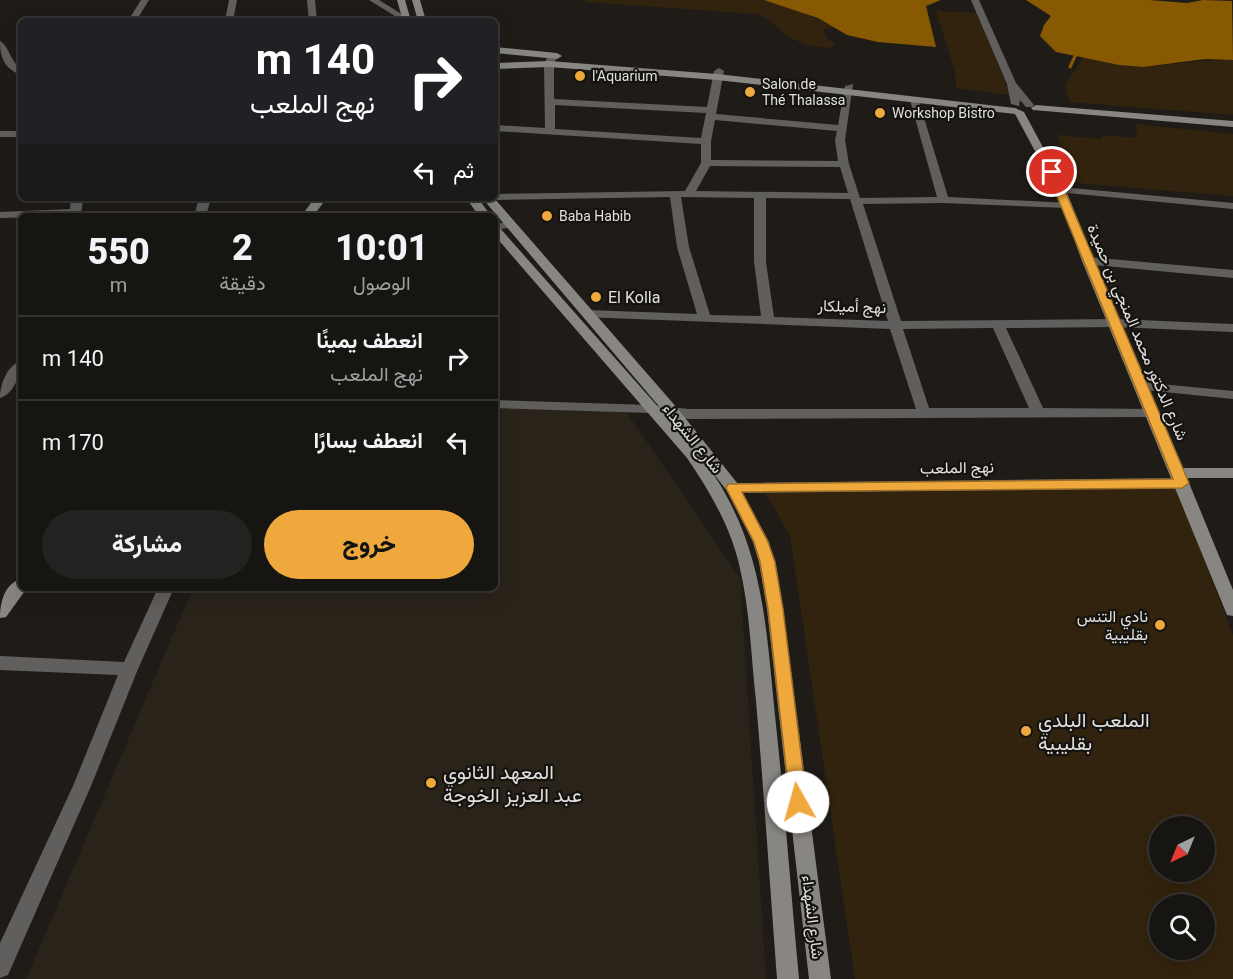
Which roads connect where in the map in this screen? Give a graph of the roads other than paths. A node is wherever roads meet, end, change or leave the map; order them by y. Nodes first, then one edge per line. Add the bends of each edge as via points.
1 (145, 0) edge
2 (232, 0) edge
3 (311, 0) edge
4 (373, 0) edge
5 (401, 0) edge
6 (416, 0) edge
7 (975, 0) edge
8 (134, 18) edge
9 (229, 18) edge
10 (313, 18) edge
11 (402, 18) edge
12 (406, 18) edge
13 (421, 18) edge
14 (0, 44) edge
15 (498, 51) edge
16 (550, 60) junction
17 (498, 66) edge
18 (18, 70) edge
19 (718, 74) junction
20 (1012, 84) junction
21 (849, 89) junction
22 (915, 100) junction
23 (550, 102) junction
24 (1016, 109) junction
25 (1033, 110) junction
26 (711, 113) junction
27 (1233, 127) edge
28 (498, 128) edge
29 (842, 128) junction
30 (550, 131) junction
31 (0, 134) edge
32 (18, 134) edge
33 (1034, 137) junction
34 (706, 141) junction
35 (706, 163) junction
36 (844, 164) junction
37 (1061, 190) junction
38 (675, 194) junction
39 (689, 194) junction
40 (760, 194) junction
41 (498, 197) edge
42 (854, 199) junction
43 (943, 200) junction
44 (319, 201) edge
45 (1066, 205) junction
46 (1233, 206) edge
47 (310, 213) edge
48 (0, 215) edge
49 (18, 215) edge
50 (500, 227) edge
51 (1088, 261) junction
52 (1233, 274) edge
53 (587, 314) junction
54 (705, 319) junction
55 (768, 320) junction
56 (1115, 322) junction
57 (897, 324) junction
58 (998, 324) junction
59 (1233, 328) edge
60 (18, 368) edge
61 (1140, 386) junction
62 (0, 394) edge
63 (1233, 395) edge
64 (498, 404) edge
65 (650, 409) junction
66 (673, 412) junction
67 (1152, 412) junction
68 (924, 413) junction
69 (1040, 414) junction
70 (1233, 473) edge
71 (1180, 478) junction
72 (733, 488) junction
73 (761, 542) junction
74 (741, 545) junction
75 (18, 589) edge
76 (165, 591) edge
77 (1233, 610) edge
78 (0, 612) edge
79 (0, 663) edge
80 (129, 669) junction
81 (0, 967) edge
82 (788, 979) edge
83 (820, 979) edge

1 - 8 street
2 - 9 street
3 - 10 street
4 - 11 street
5 - 12 street
6 - 13 street
7 - 20 street
14 - 18 street via 11,66
15 - 16 street
16 - 17 street
16 - 19 street
16 - 23 street
19 - 21 street
19 - 26 street
20 - 24 street
20 - 25 street
21 - 22 street
21 - 24 street
21 - 29 street
22 - 24 street
22 - 43 street
23 - 26 street
23 - 30 street
24 - 25 street
24 - 33 street, شارع الدكتور محمد المنجي بن حميدة
25 - 27 street
25 - 33 street
26 - 29 street
26 - 34 street
28 - 30 street
29 - 36 street
30 - 34 street
31 - 32 street
33 - 37 street, شارع الدكتور محمد المنجي بن حميدة
34 - 35 street
35 - 36 street
35 - 39 street
36 - 42 street
37 - 45 street, شارع الدكتور محمد المنجي بن حميدة
37 - 46 street
38 - 39 street
38 - 41 street
38 - 54 street via 683,247
39 - 40 street
40 - 42 street
40 - 55 street via 760,262
42 - 43 street
42 - 57 street
43 - 45 street
44 - 47 street
45 - 51 street, شارع الدكتور محمد المنجي بن حميدة
48 - 49 street
50 - 53 street, شارع الشهداء
50 - 65 street, شارع الشهداء
51 - 52 street
51 - 56 street, شارع الدكتور محمد المنجي بن حميدة
53 - 54 street, نهج أميلكار
53 - 66 street, شارع الشهداء
54 - 55 street, نهج أميلكار
55 - 57 street, نهج أميلكار
56 - 58 street, نهج أميلكار
56 - 59 street, نهج أميلكار
56 - 61 street, شارع الدكتور محمد المنجي بن حميدة
57 - 58 street, نهج أميلكار
57 - 68 street
58 - 69 street
60 - 62 street
61 - 63 street
61 - 67 street, شارع الدكتور محمد المنجي بن حميدة
64 - 65 street
65 - 66 street
65 - 74 street, شارع الشهداء via 712,483
66 - 68 street
66 - 72 street, شارع الشهداء
67 - 69 street
67 - 71 street, شارع الدكتور محمد المنجي بن حميدة
68 - 69 street
70 - 71 street
71 - 72 street, نهج الملعب
71 - 77 street, شارع الدكتور محمد المنجي بن حميدة
72 - 73 street, شارع الشهداء
73 - 74 street
73 - 83 street, شارع الشهداء via 775,609
74 - 82 street, شارع الشهداء via 755,608
75 - 78 street
76 - 80 street
79 - 80 street
80 - 81 street via 82,786

